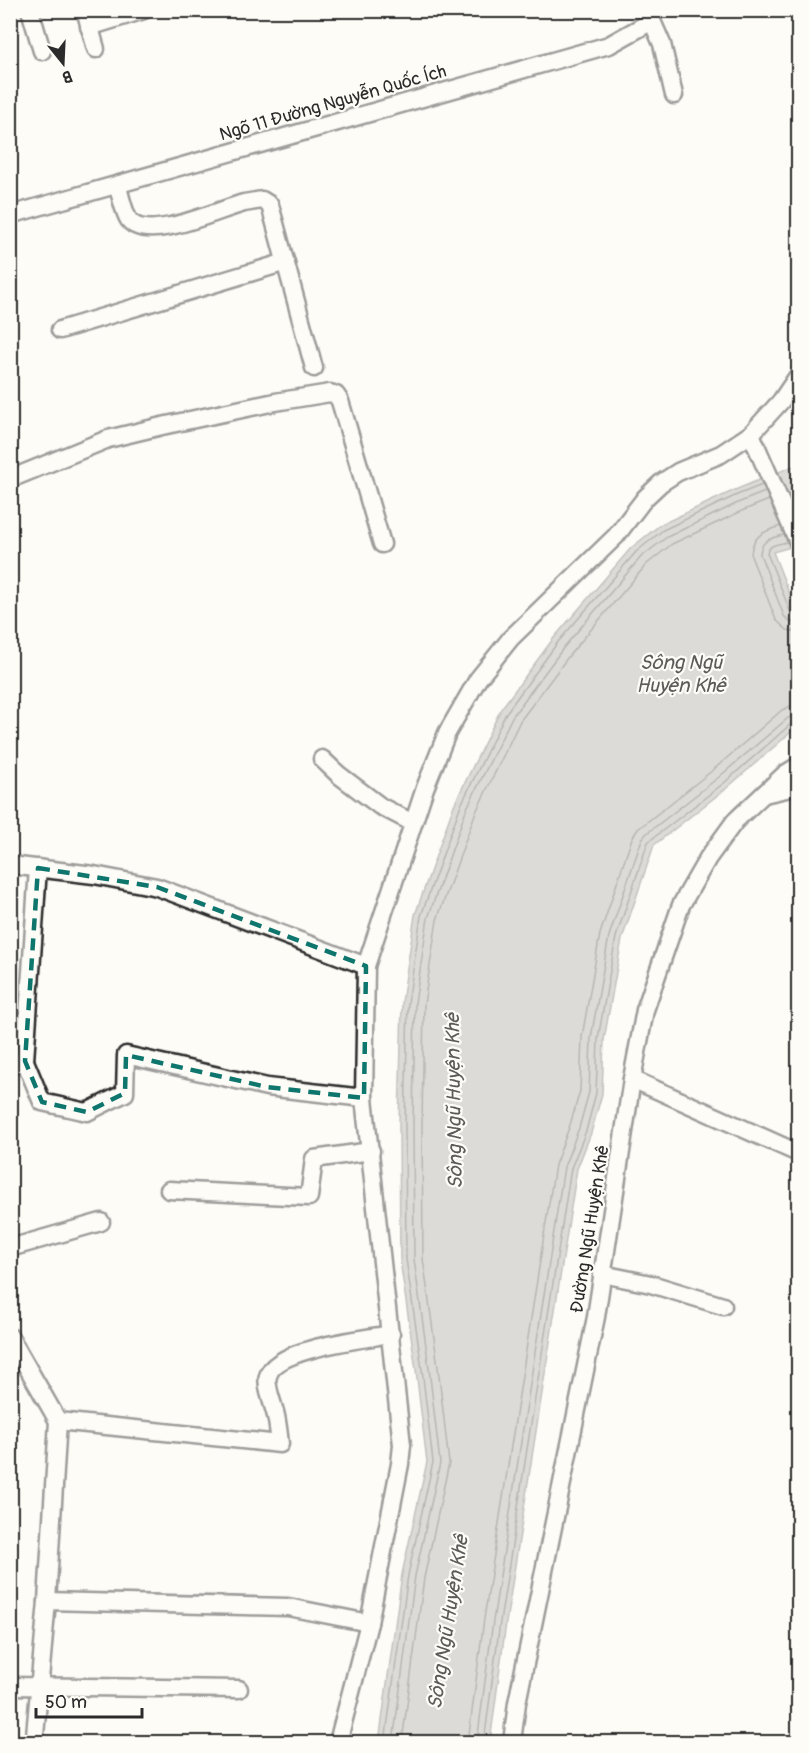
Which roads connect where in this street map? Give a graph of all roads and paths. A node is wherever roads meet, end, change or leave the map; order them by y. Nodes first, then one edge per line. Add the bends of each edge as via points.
1 (30, 10) edge
2 (85, 10) edge
3 (144, 10) edge
4 (650, 16) edge
5 (89, 27) junction
6 (96, 49) dead end
7 (42, 51) dead end
8 (674, 95) dead end
9 (117, 184) junction
10 (10, 215) edge
11 (286, 262) junction
12 (60, 330) dead end
13 (314, 368) dead end
14 (798, 376) edge
15 (754, 440) junction
16 (10, 479) edge
17 (798, 542) edge
18 (382, 544) dead end
19 (322, 759) dead end
20 (798, 766) edge
21 (798, 783) edge
22 (763, 794) junction
23 (413, 823) junction
24 (10, 865) edge
25 (38, 868) junction
26 (366, 966) junction
27 (18, 1063) edge
28 (633, 1079) junction
29 (364, 1098) junction
30 (371, 1151) junction
31 (798, 1153) edge
32 (169, 1190) dead end
33 (101, 1222) dead end
34 (10, 1248) edge
35 (602, 1274) junction
36 (723, 1306) dead end
37 (391, 1334) junction
38 (10, 1337) edge
39 (58, 1420) junction
40 (47, 1601) junction
41 (369, 1623) junction
42 (10, 1686) edge
43 (39, 1686) junction
44 (239, 1689) dead end
45 (36, 1743) edge
46 (338, 1743) edge
47 (512, 1743) edge

1 - 7 street
2 - 5 street
3 - 5 street
4 - 8 street via 662,44
4 - 9 street, Ngõ 11 Đường Nguyễn Quốc Ích via 609,45
5 - 6 street
9 - 10 street, Ngõ 11 Đường Nguyễn Quốc Ích
9 - 11 street via 129,219 149,229 174,226 262,200 270,205
11 - 12 street
11 - 13 street
14 - 15 street
15 - 17 street
15 - 23 street via 661,483 616,536 510,638 478,679 447,733
16 - 18 street via 119,437 330,393 340,401
19 - 23 street via 380,806
20 - 22 street, Đường Ngũ Huyện Khê
21 - 22 street
22 - 28 street, Đường Ngũ Huyện Khê via 735,820 681,905 645,1010
23 - 26 street
24 - 25 street
25 - 26 street via 157,887
25 - 27 street
26 - 29 street
27 - 29 street via 42,1102 87,1112 125,1093 126,1055 267,1087
28 - 31 street
28 - 35 street, Đường Ngũ Huyện Khê
29 - 30 street
30 - 32 street via 314,1159 309,1197
30 - 37 street
33 - 34 street
35 - 36 street
35 - 47 street, Đường Ngũ Huyện Khê
37 - 39 street via 313,1348 278,1362 267,1378 280,1444
37 - 41 street via 402,1445
38 - 39 street
39 - 40 street
40 - 41 street via 288,1607
40 - 43 street
41 - 46 street
42 - 43 street
43 - 44 street
43 - 45 street

